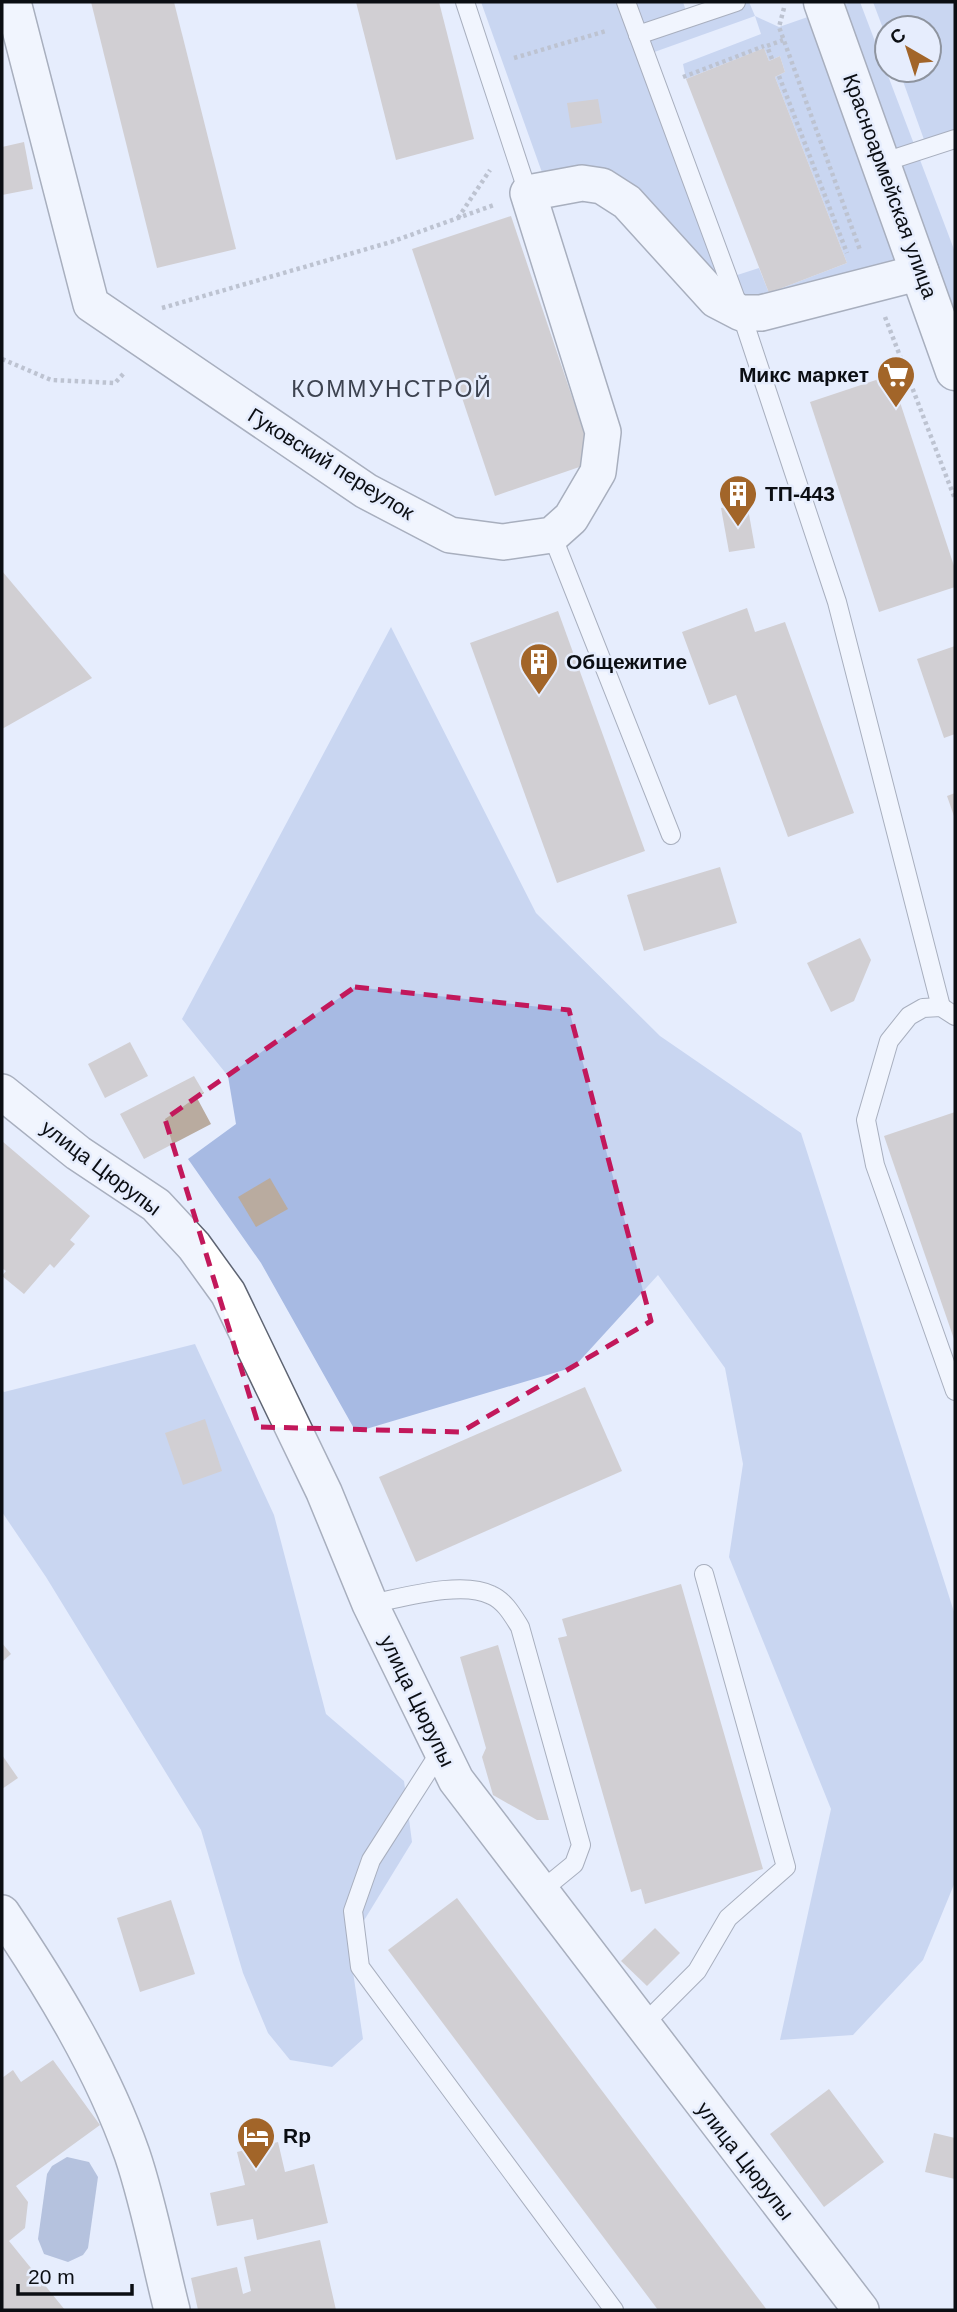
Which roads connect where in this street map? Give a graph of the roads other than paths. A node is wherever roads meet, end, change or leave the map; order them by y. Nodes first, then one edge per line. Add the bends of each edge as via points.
1 (13, 2) edge
2 (465, 2) edge
3 (626, 2) edge
4 (736, 2) edge
5 (823, 2) edge
6 (638, 35) junction
7 (955, 139) edge
8 (881, 163) junction
9 (528, 193) junction
10 (921, 272) junction
11 (741, 313) junction
12 (955, 371) edge
13 (552, 535) junction
14 (671, 835) dead end
15 (948, 1012) edge
16 (2, 1092) edge
17 (955, 1391) edge
18 (704, 1574) dead end
19 (370, 1604) junction
20 (440, 1752) junction
21 (541, 1891) junction
22 (2, 1913) edge
23 (641, 2027) junction
24 (172, 2310) edge
25 (614, 2310) edge
26 (861, 2310) edge

1 - 13 street, Гуковский переулок via 91,304 286,439 405,513 450,534 503,542
2 - 9 lane
3 - 6 lane
4 - 6 lane
5 - 8 street, Красноармейская улица
6 - 11 lane
7 - 8 lane
8 - 10 street, Красноармейская улица
9 - 11 street via 582,183 602,186 627,202 716,300
9 - 13 street via 603,432 598,472 571,518
10 - 11 street via 761,313
10 - 12 street, Красноармейская улица
11 - 15 lane via 837,602
13 - 14 lane
15 - 17 lane via 923,1007 909,1016 889,1041 866,1120 875,1165
16 - 19 street, улица Цюрупы via 78,1153 156,1205 194,1245 228,1293 324,1492
18 - 23 lane via 786,1867 728,1918 697,1971
19 - 20 street, улица Цюрупы
19 - 21 lane via 445,1589 490,1594 508,1608 520,1628 581,1844 574,1864
20 - 21 street, улица Цюрупы via 477,1811
20 - 25 lane via 371,1860 353,1911 360,1967
21 - 23 street, улица Цюрупы
22 - 24 street via 78,2041 132,2154
23 - 26 street, улица Цюрупы

